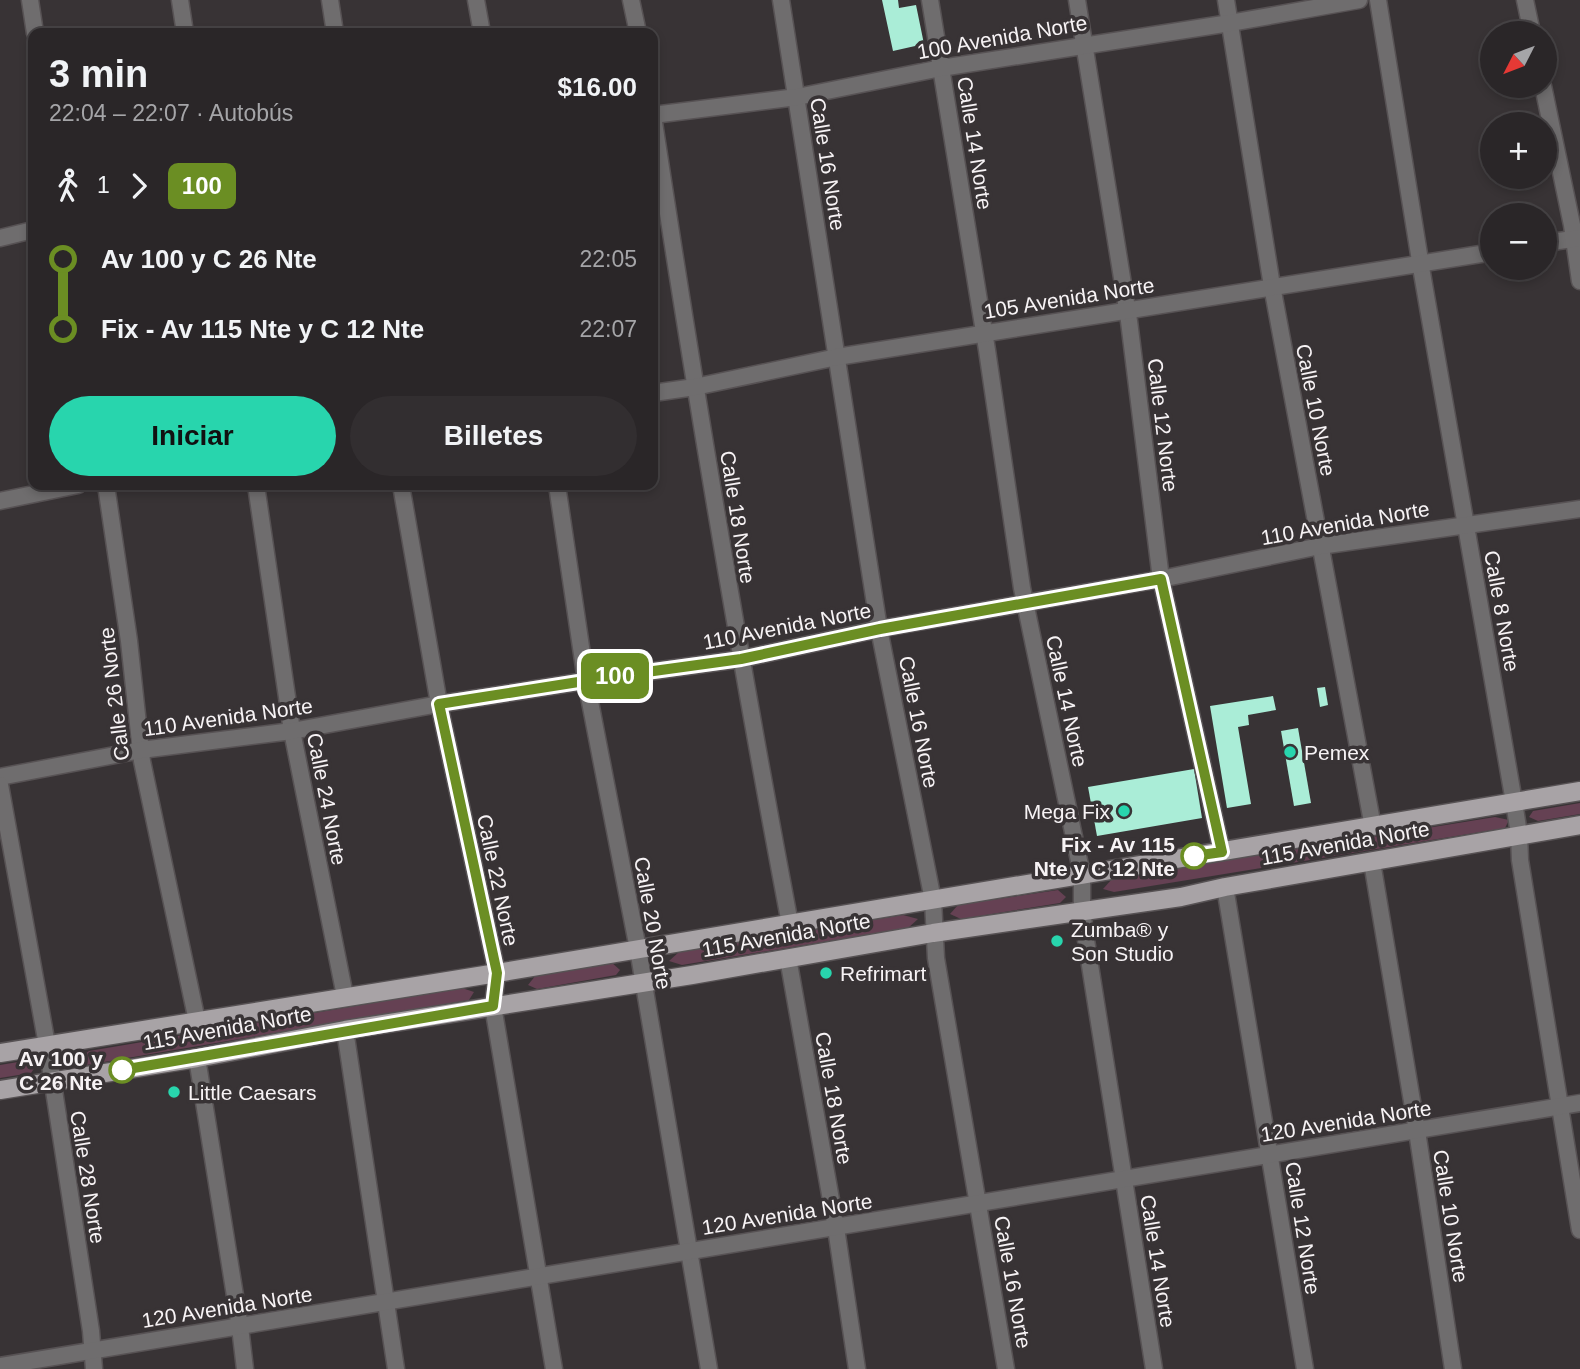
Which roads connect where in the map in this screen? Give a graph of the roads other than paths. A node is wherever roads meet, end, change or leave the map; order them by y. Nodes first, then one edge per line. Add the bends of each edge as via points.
1 (30, 0) edge
2 (180, 0) edge
3 (330, 0) edge
4 (476, 0) edge
5 (632, 0) edge
6 (781, 0) edge
7 (930, 0) edge
8 (1077, 0) edge
9 (1226, 0) edge
10 (1359, 0) edge
11 (1378, 0) edge
12 (1525, 0) edge
13 (1529, 21) edge
14 (1230, 23) junction
15 (34, 28) edge
16 (185, 28) edge
17 (334, 28) edge
18 (481, 28) edge
19 (637, 28) edge
20 (1084, 44) junction
21 (941, 68) junction
22 (797, 97) junction
23 (1546, 98) edge
24 (658, 114) edge
25 (658, 147) edge
26 (28, 231) edge
27 (0, 238) edge
28 (1577, 238) edge
29 (1557, 241) edge
30 (1480, 254) edge
31 (1420, 263) junction
32 (1580, 281) edge
33 (1272, 286) junction
34 (1127, 310) junction
35 (985, 332) junction
36 (838, 357) junction
37 (695, 387) junction
38 (658, 392) edge
39 (54, 490) edge
40 (107, 490) edge
41 (257, 490) edge
42 (402, 490) edge
43 (558, 490) edge
44 (0, 501) edge
45 (1580, 509) edge
46 (1465, 524) junction
47 (1320, 546) junction
48 (1161, 579) junction
49 (1026, 604) junction
50 (880, 629) junction
51 (741, 659) junction
52 (586, 681) junction
53 (439, 704) junction
54 (292, 731) junction
55 (141, 750) junction
56 (0, 776) edge
57 (0, 785) edge
58 (1580, 791) edge
59 (1514, 802) junction
60 (1580, 825) edge
61 (1373, 827) junction
62 (1519, 834) junction
63 (1222, 852) junction
64 (1372, 862) junction
65 (1082, 875) junction
66 (1225, 887) junction
67 (933, 900) junction
68 (1082, 910) junction
69 (790, 924) junction
70 (933, 933) junction
71 (638, 949) junction
72 (788, 958) junction
73 (497, 973) junction
74 (642, 983) junction
75 (345, 996) junction
76 (493, 1006) junction
77 (197, 1021) junction
78 (345, 1030) junction
79 (47, 1045) junction
80 (0, 1053) edge
81 (197, 1058) junction
82 (52, 1082) junction
83 (0, 1090) edge
84 (1580, 1103) edge
85 (1560, 1107) junction
86 (1417, 1131) junction
87 (1269, 1154) junction
88 (1123, 1179) junction
89 (978, 1203) junction
90 (836, 1228) junction
91 (1580, 1230) edge
92 (690, 1252) junction
93 (538, 1276) junction
94 (386, 1303) junction
95 (240, 1326) junction
96 (93, 1350) junction
97 (0, 1366) edge
98 (94, 1369) edge
99 (245, 1369) edge
100 (396, 1369) edge
101 (554, 1369) edge
102 (709, 1369) edge
103 (857, 1369) edge
104 (1006, 1369) edge
105 (1154, 1369) edge
106 (1305, 1369) edge
107 (1453, 1369) edge

1 - 15 street
2 - 16 street
3 - 17 street
4 - 18 street
5 - 19 street
6 - 22 street, Calle 16 Norte
7 - 21 street, Calle 14 Norte
8 - 20 street, Calle 12 Norte
9 - 14 street, Calle 10 Norte
10 - 14 street, 100 Avenida Norte
11 - 31 street, Calle 8 Norte
12 - 13 street
14 - 20 street, 100 Avenida Norte
14 - 33 street, Calle 10 Norte
20 - 21 street, 100 Avenida Norte
20 - 34 street, Calle 12 Norte
21 - 22 street, 100 Avenida Norte
21 - 35 street, Calle 14 Norte
22 - 24 street, 100 Avenida Norte
22 - 36 street, Calle 16 Norte
23 - 28 street
25 - 37 street, Calle 18 Norte
26 - 27 street
28 - 29 street
28 - 32 street
30 - 31 street, 105 Avenida Norte
31 - 33 street, 105 Avenida Norte
31 - 46 street, Calle 8 Norte
33 - 34 street, 105 Avenida Norte
33 - 47 street, Calle 10 Norte
34 - 35 street, 105 Avenida Norte
34 - 48 street, Calle 12 Norte
35 - 36 street, 105 Avenida Norte
35 - 49 street, Calle 14 Norte
36 - 37 street, 105 Avenida Norte
36 - 50 street, Calle 16 Norte
37 - 38 street, 105 Avenida Norte
37 - 51 street, Calle 18 Norte
39 - 44 street
40 - 55 street, Calle 26 Norte
41 - 54 street, Calle 24 Norte
42 - 53 street, Calle 22 Norte
43 - 52 street, Calle 20 Norte
45 - 46 street, 110 Avenida Norte
46 - 47 street, 110 Avenida Norte
46 - 59 street, Calle 8 Norte
47 - 48 street, 110 Avenida Norte
47 - 61 street, Calle 10 Norte
48 - 49 street, 110 Avenida Norte
48 - 63 street, Calle 12 Norte
49 - 50 street, 110 Avenida Norte
49 - 65 street, Calle 14 Norte
50 - 51 street, 110 Avenida Norte
50 - 67 street, Calle 16 Norte
51 - 52 street, 110 Avenida Norte
51 - 69 street, Calle 18 Norte
52 - 53 street, 110 Avenida Norte
52 - 71 street, Calle 20 Norte
53 - 54 street, 110 Avenida Norte
53 - 73 street, Calle 22 Norte
54 - 55 street, 110 Avenida Norte
54 - 75 street, Calle 24 Norte
55 - 56 street, 110 Avenida Norte
55 - 77 street, Calle 26 Norte
57 - 79 street, Calle 28 Norte
58 - 59 main road, 115 Avenida Norte
59 - 61 main road, 115 Avenida Norte
59 - 62 street, Calle 8 Norte
60 - 62 main road, 115 Avenida Norte
61 - 63 main road, 115 Avenida Norte
62 - 64 main road, 115 Avenida Norte
62 - 85 street, Calle 8 Norte
63 - 65 main road, 115 Avenida Norte
64 - 66 main road, 115 Avenida Norte
64 - 86 street, Calle 10 Norte
65 - 67 main road, 115 Avenida Norte
65 - 68 street, Calle 14 Norte
66 - 68 main road, 115 Avenida Norte
66 - 87 street, Calle 12 Norte
67 - 69 main road, 115 Avenida Norte
67 - 70 street, Calle 16 Norte
68 - 70 main road, 115 Avenida Norte
68 - 88 street, Calle 14 Norte
69 - 71 main road, 115 Avenida Norte
70 - 72 main road, 115 Avenida Norte
70 - 89 street, Calle 16 Norte
71 - 73 main road, 115 Avenida Norte
71 - 74 street, Calle 20 Norte
72 - 74 main road, 115 Avenida Norte
72 - 90 street, Calle 18 Norte
73 - 75 main road, 115 Avenida Norte
73 - 76 street, Calle 22 Norte
74 - 76 main road, 115 Avenida Norte
74 - 92 street, Calle 20 Norte
75 - 77 main road, 115 Avenida Norte
76 - 78 main road, 115 Avenida Norte
76 - 93 street, Calle 22 Norte
77 - 79 main road, 115 Avenida Norte
78 - 81 main road, 115 Avenida Norte
78 - 94 street
79 - 80 main road, 115 Avenida Norte
79 - 82 street, Calle 28 Norte
81 - 82 main road, 115 Avenida Norte
81 - 95 street
82 - 83 main road, 115 Avenida Norte
82 - 96 street, Calle 28 Norte
84 - 85 street, 120 Avenida Norte
85 - 86 street, 120 Avenida Norte
85 - 91 street, Calle 8 Norte
86 - 87 street, 120 Avenida Norte
86 - 107 street, Calle 10 Norte
87 - 88 street, 120 Avenida Norte
87 - 106 street, Calle 12 Norte
88 - 89 street, 120 Avenida Norte
88 - 105 street, Calle 14 Norte
89 - 90 street, 120 Avenida Norte
89 - 104 street, Calle 16 Norte
90 - 92 street, 120 Avenida Norte
90 - 103 street, Calle 18 Norte
92 - 93 street, 120 Avenida Norte
92 - 102 street, Calle 20 Norte
93 - 94 street, 120 Avenida Norte
93 - 101 street, Calle 22 Norte
94 - 95 street, 120 Avenida Norte
94 - 100 street
95 - 96 street, 120 Avenida Norte
95 - 99 street
96 - 97 street, 120 Avenida Norte
96 - 98 street, Calle 28 Norte

